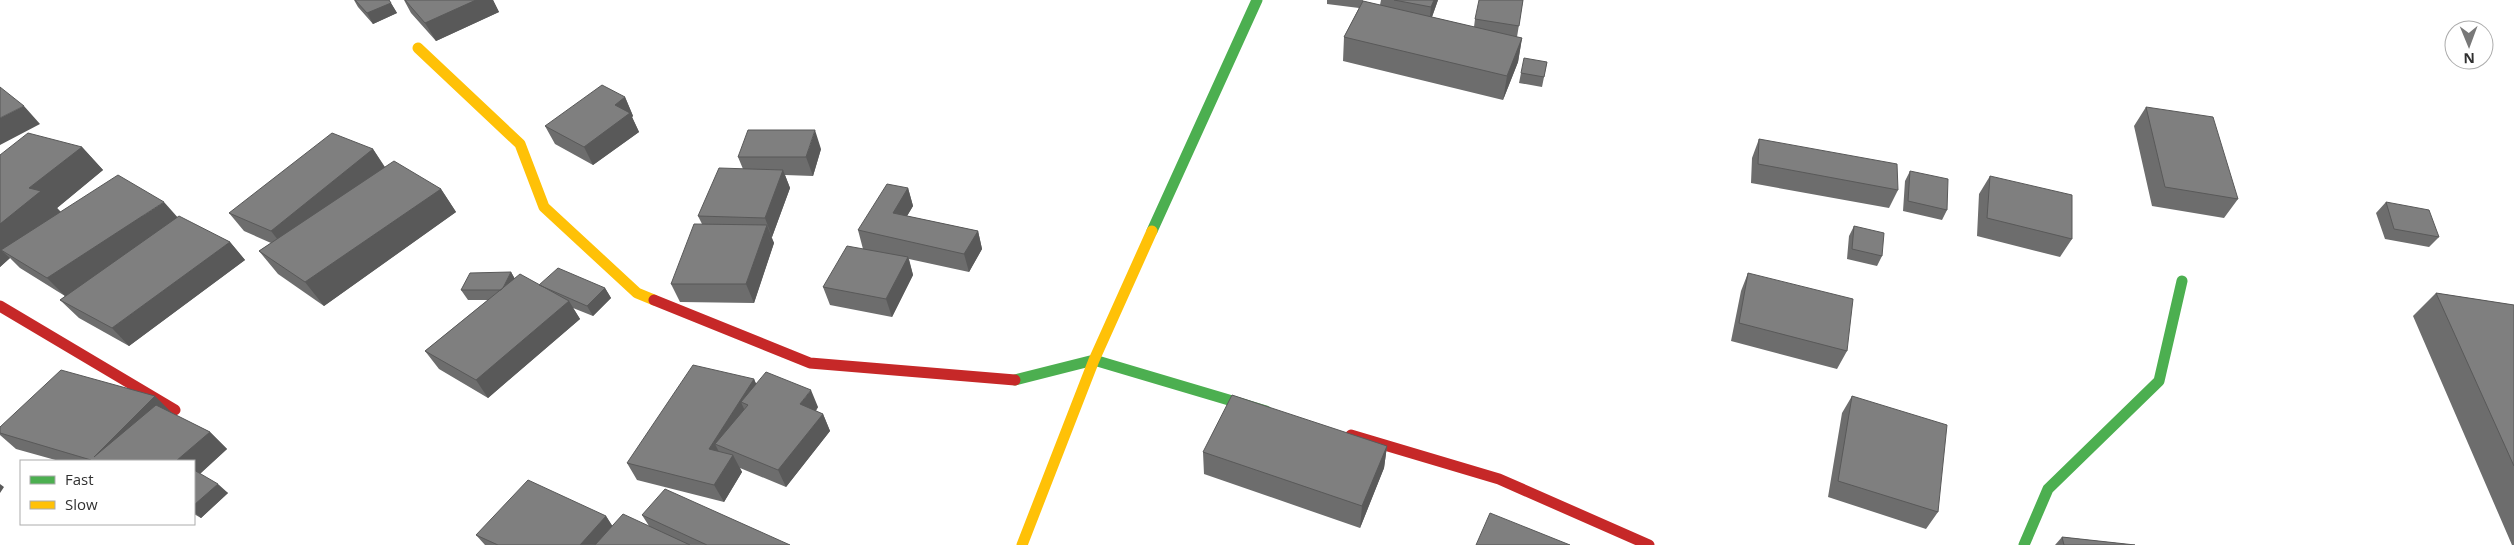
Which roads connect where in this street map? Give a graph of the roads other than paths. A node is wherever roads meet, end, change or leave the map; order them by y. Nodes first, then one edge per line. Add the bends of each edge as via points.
1 (1257, 0) edge
2 (418, 48) dead end
3 (2182, 281) dead end
4 (0, 306) edge
5 (1094, 360) junction
6 (175, 410) dead end
7 (1282, 415) edge
8 (1339, 432) edge
9 (1022, 545) edge
10 (1649, 545) edge
11 (2024, 545) edge

1 - 5 street
2 - 5 street via 520,144 544,207 637,293 810,363 1020,380
3 - 11 street via 2159,381 2048,489
4 - 6 street
5 - 7 street
5 - 9 street
8 - 10 street via 1499,479

